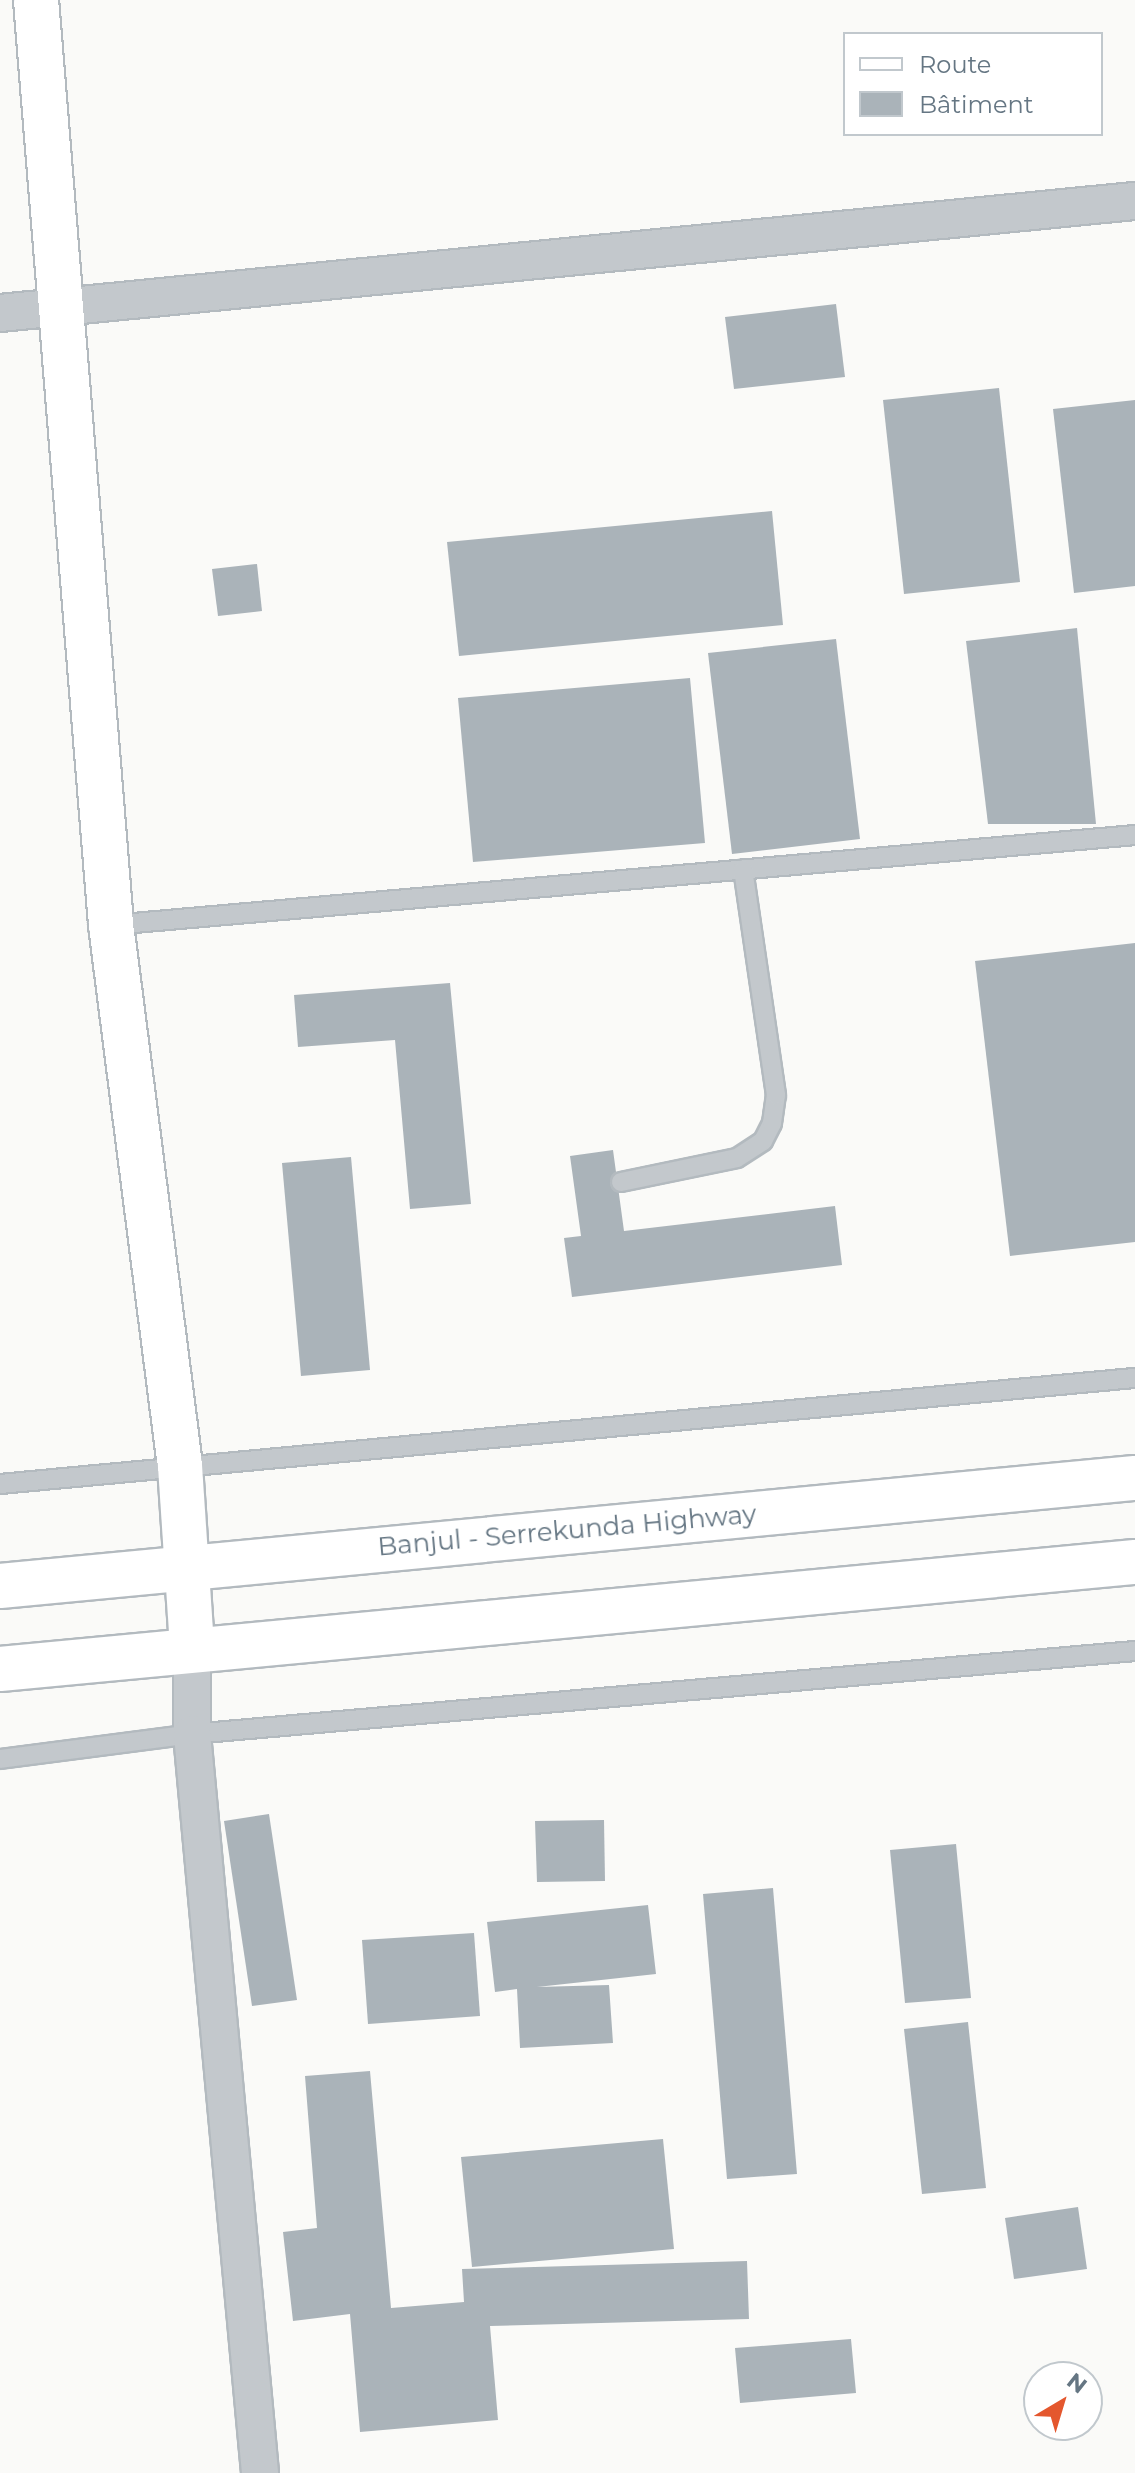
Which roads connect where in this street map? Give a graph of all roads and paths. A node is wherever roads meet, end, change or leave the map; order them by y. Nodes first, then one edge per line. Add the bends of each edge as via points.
1 (36, 0) edge
2 (1135, 201) edge
3 (63, 306) junction
4 (0, 313) edge
5 (1135, 835) edge
6 (743, 869) junction
7 (111, 925) junction
8 (621, 1182) dead end
9 (1135, 1378) edge
10 (180, 1466) junction
11 (1135, 1478) edge
12 (0, 1484) edge
13 (1135, 1562) edge
14 (184, 1567) junction
15 (0, 1586) edge
16 (192, 1649) junction
17 (1135, 1651) edge
18 (0, 1669) edge
19 (192, 1734) junction
20 (0, 1759) edge
21 (260, 2473) edge

1 - 3 main road
2 - 3 street
3 - 4 street
3 - 7 main road
5 - 6 lane
6 - 7 lane
6 - 8 lane via 776,1095 772,1123 763,1141 737,1158
7 - 10 main road
9 - 10 lane
10 - 12 lane
10 - 14 main road
11 - 14 main road, Banjul - Serrekunda Highway
13 - 16 main road
14 - 15 main road, Banjul - Serrekunda Highway
14 - 16 main road
16 - 18 main road
16 - 19 street
17 - 19 lane
19 - 20 lane
19 - 21 street

